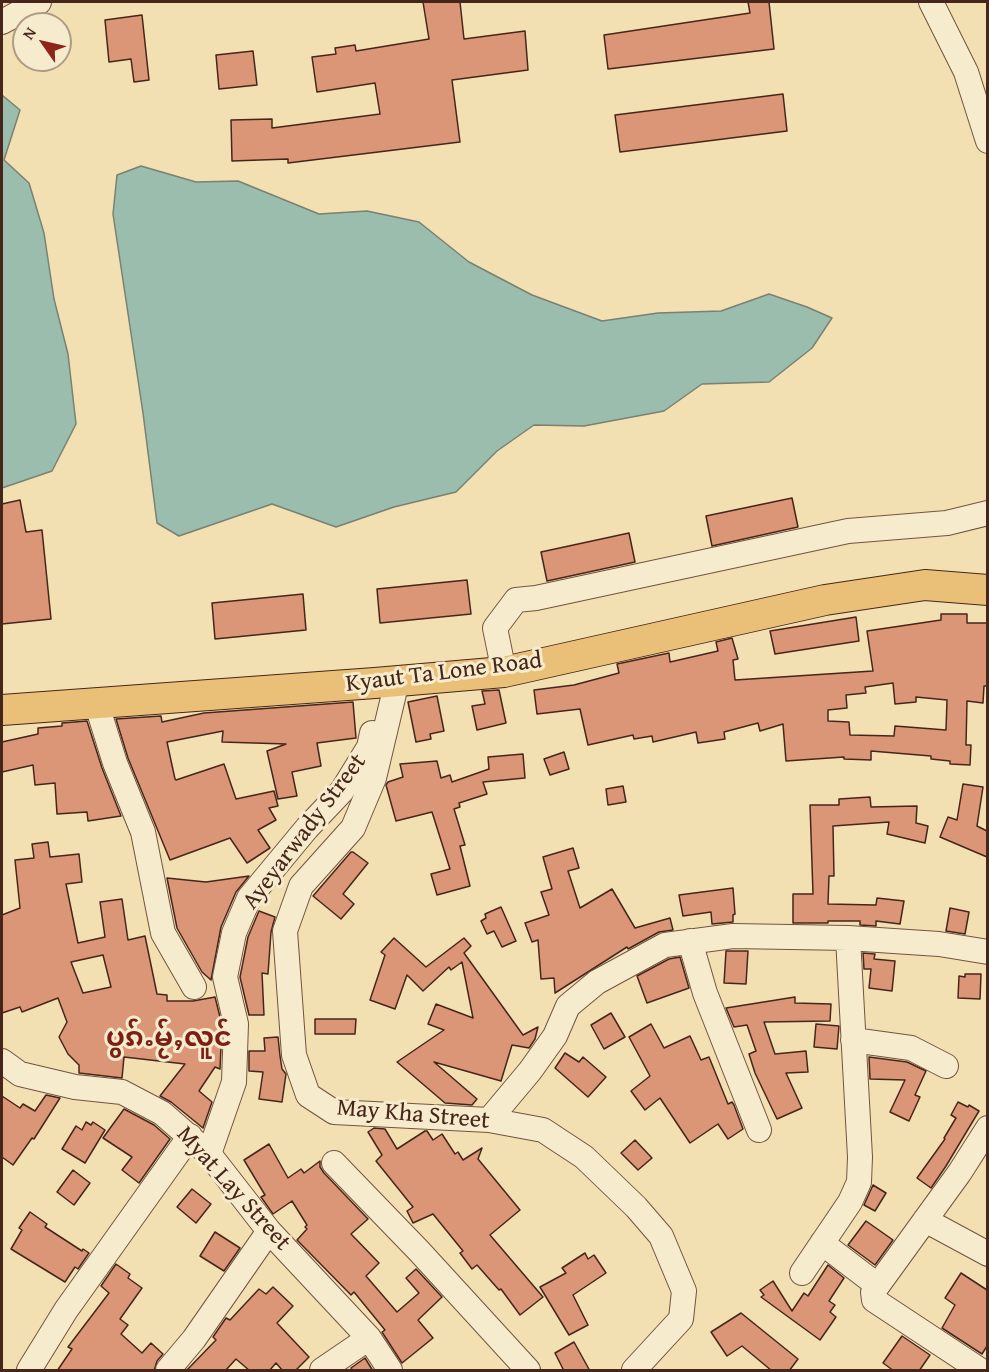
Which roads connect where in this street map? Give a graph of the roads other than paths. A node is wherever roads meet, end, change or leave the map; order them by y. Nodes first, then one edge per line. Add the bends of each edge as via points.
1 (39, 2) edge
2 (931, 2) edge
3 (2, 22) edge
4 (987, 141) edge
5 (987, 513) edge
6 (987, 590) edge
7 (504, 672) junction
8 (386, 682) junction
9 (96, 702) junction
10 (2, 710) edge
11 (848, 938) junction
12 (690, 941) junction
13 (987, 952) edge
14 (195, 987) dead end
15 (854, 1040) junction
16 (2, 1061) edge
17 (946, 1066) dead end
18 (489, 1120) junction
19 (987, 1128) edge
20 (759, 1130) dead end
21 (190, 1136) junction
22 (209, 1154) junction
23 (333, 1163) dead end
24 (925, 1220) junction
25 (269, 1231) junction
26 (822, 1243) junction
27 (987, 1254) edge
28 (802, 1273) dead end
29 (877, 1285) junction
30 (369, 1338) junction
31 (29, 1371) edge
32 (168, 1371) edge
33 (322, 1371) edge
34 (390, 1371) edge
35 (528, 1371) edge
36 (634, 1371) edge
37 (980, 1371) edge

1 - 3 street
2 - 4 street via 966,72
5 - 7 street via 947,523 848,531 516,600 495,628
6 - 7 main road, Kyaut Ta Lone Road via 925,585 825,600
7 - 8 main road, Kyaut Ta Lone Road
8 - 9 main road, Kyaut Ta Lone Road
8 - 18 street, May Kha Street via 374,778 353,828 301,886 285,931 294,1055 308,1095 334,1112
8 - 22 street, Ayeyarwady Street via 376,704 369,747 342,791 249,898 234,933 225,977 236,1024 234,1082
9 - 10 main road, Kyaut Ta Lone Road
9 - 14 street via 143,832 163,933
11 - 12 street via 733,936
11 - 13 street via 939,944
11 - 15 street
12 - 18 street via 665,945 597,982 568,1005 555,1036
12 - 20 street via 705,993
15 - 17 street via 911,1048
15 - 26 street via 859,1182
16 - 21 street, Myat Lay Street via 20,1074 75,1087 122,1092 162,1113
18 - 36 street, May Kha Street via 543,1130 584,1157 662,1236 684,1291 681,1319
19 - 24 street
21 - 22 street, Myat Lay Street
21 - 31 street via 66,1310
22 - 25 street, Myat Lay Street
23 - 35 street
24 - 27 street
24 - 29 street
25 - 30 street, Myat Lay Street
25 - 32 street
26 - 28 street
26 - 29 street
29 - 37 street via 874,1300
30 - 33 street
30 - 34 street, Myat Lay Street

